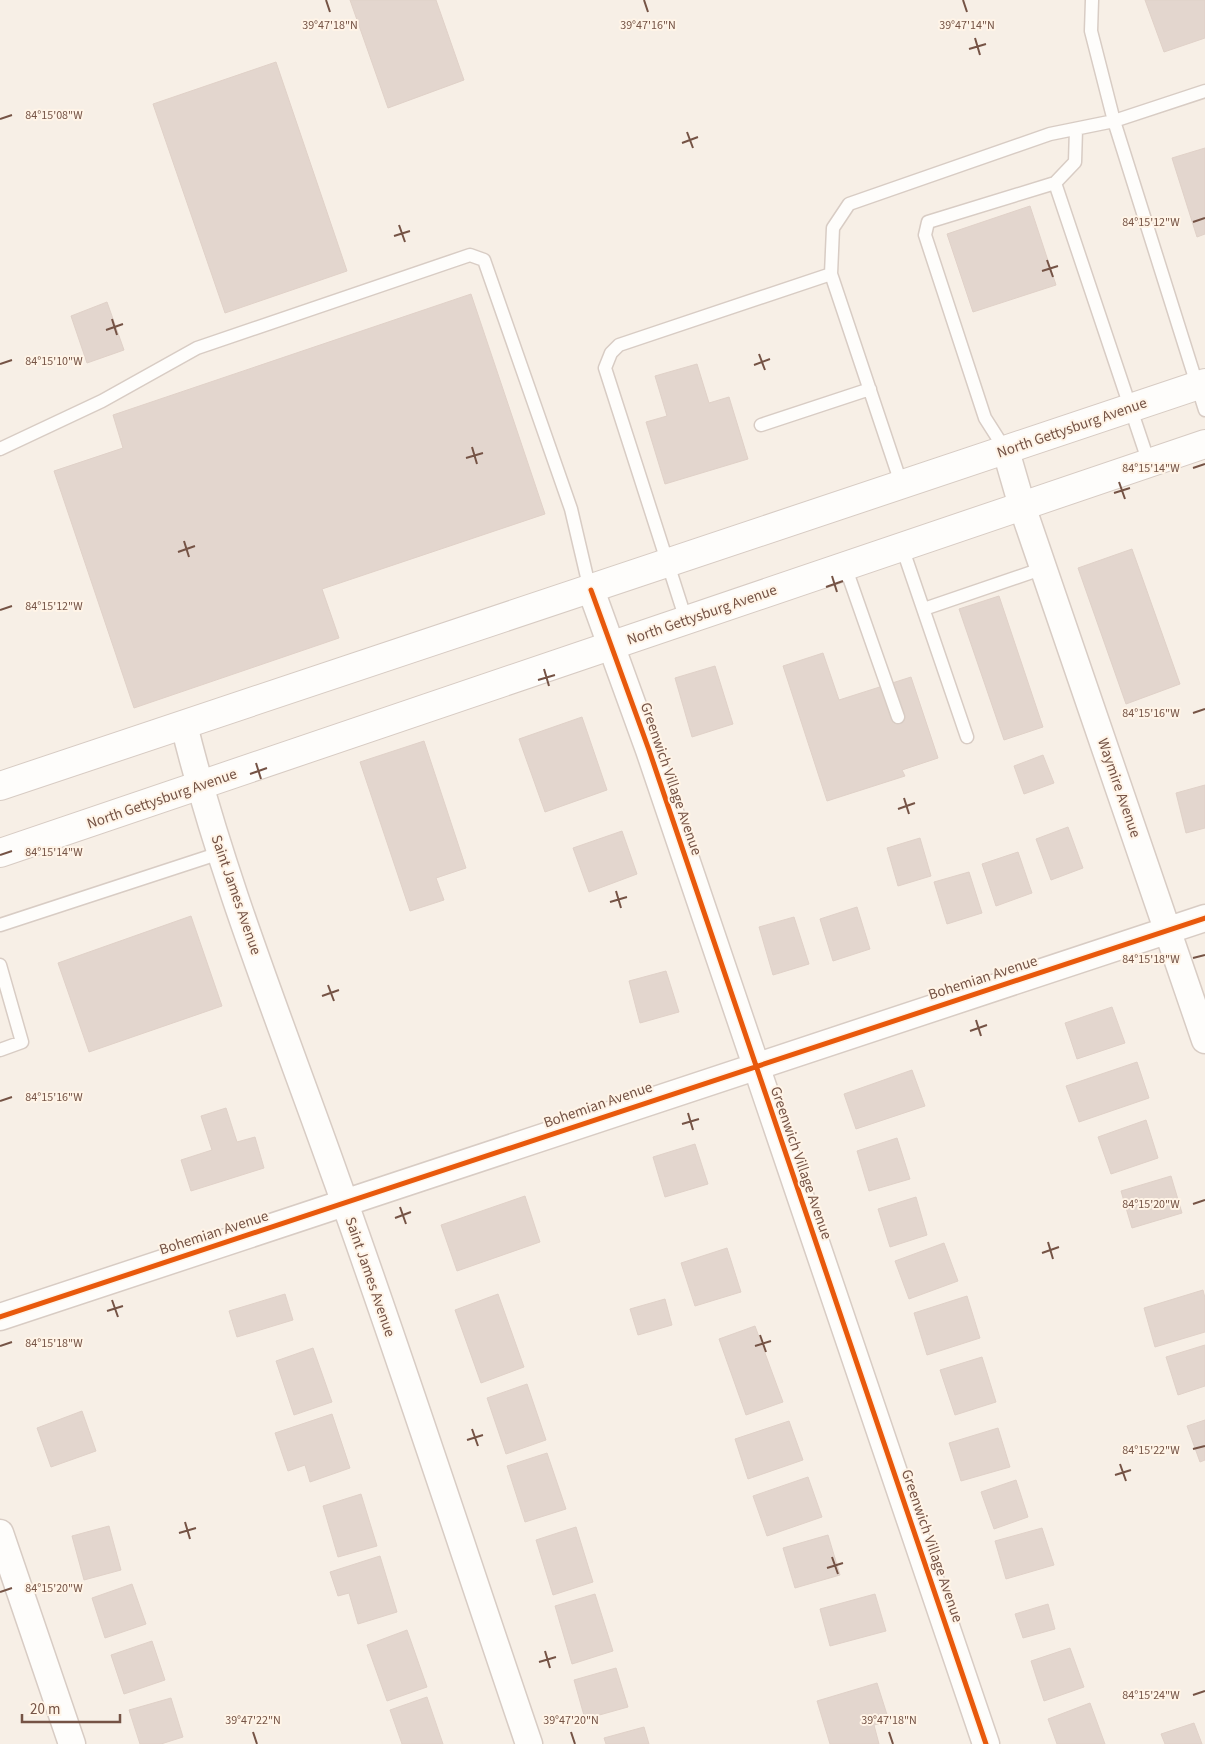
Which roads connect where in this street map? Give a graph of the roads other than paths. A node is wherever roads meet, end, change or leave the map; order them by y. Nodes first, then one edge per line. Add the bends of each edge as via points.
1 (1092, 0) edge
2 (1205, 90) edge
3 (1114, 121) junction
4 (1076, 129) junction
5 (1055, 183) junction
6 (831, 274) junction
7 (870, 389) junction
8 (1202, 393) edge
9 (1129, 409) junction
10 (761, 425) dead end
11 (1205, 444) edge
12 (0, 449) edge
13 (1006, 451) junction
14 (1149, 463) junction
15 (902, 486) junction
16 (1022, 506) junction
17 (902, 547) junction
18 (668, 564) junction
19 (845, 566) junction
20 (1044, 568) junction
21 (590, 590) junction
22 (924, 609) junction
23 (686, 620) junction
24 (612, 646) junction
25 (898, 717) dead end
26 (184, 725) junction
27 (968, 737) dead end
28 (0, 786) edge
29 (199, 787) junction
30 (220, 852) junction
31 (0, 853) edge
32 (1205, 918) edge
33 (0, 925) edge
34 (1168, 930) junction
35 (0, 965) edge
36 (1205, 1040) edge
37 (0, 1050) edge
38 (755, 1066) junction
39 (345, 1203) junction
40 (0, 1317) edge
41 (0, 1533) edge
42 (72, 1744) edge
43 (529, 1744) edge
44 (986, 1744) edge

1 - 3 lane via 1091,32
2 - 3 lane
3 - 4 lane
3 - 8 lane
4 - 5 lane via 1075,162
4 - 6 lane via 1050,134 849,204 833,228
5 - 9 lane
5 - 13 lane via 928,222 925,235 985,418
6 - 7 lane
6 - 18 lane via 619,345 611,353 605,368
7 - 10 lane
7 - 15 lane
8 - 9 main road, North Gettysburg Avenue
9 - 13 main road, North Gettysburg Avenue
9 - 14 lane
11 - 14 main road, North Gettysburg Avenue
12 - 21 lane via 102,401 197,348 470,255 484,260 571,509
13 - 15 main road, North Gettysburg Avenue
13 - 16 street, Waymire Avenue
14 - 16 main road, North Gettysburg Avenue
15 - 18 main road, North Gettysburg Avenue
16 - 17 main road, North Gettysburg Avenue
16 - 20 street, Waymire Avenue
17 - 19 main road, North Gettysburg Avenue
17 - 22 lane
18 - 21 main road, North Gettysburg Avenue
18 - 23 lane
19 - 23 main road, North Gettysburg Avenue
19 - 25 lane
20 - 22 lane
20 - 34 street, Waymire Avenue
21 - 24 street, Greenwich Village Avenue
21 - 26 main road, North Gettysburg Avenue
22 - 27 lane
23 - 24 main road, North Gettysburg Avenue
24 - 29 main road, North Gettysburg Avenue
24 - 38 street, Greenwich Village Avenue
26 - 28 main road, North Gettysburg Avenue
26 - 29 street, Saint James Avenue
29 - 30 street, Saint James Avenue
29 - 31 main road, North Gettysburg Avenue
30 - 33 lane
30 - 39 street, Saint James Avenue
32 - 34 street, Bohemian Avenue
34 - 36 street, Waymire Avenue
34 - 38 street, Bohemian Avenue
35 - 37 lane via 22,1042
38 - 39 street, Bohemian Avenue
38 - 44 street, Greenwich Village Avenue
39 - 40 street, Bohemian Avenue
39 - 43 street, Saint James Avenue
41 - 42 street

